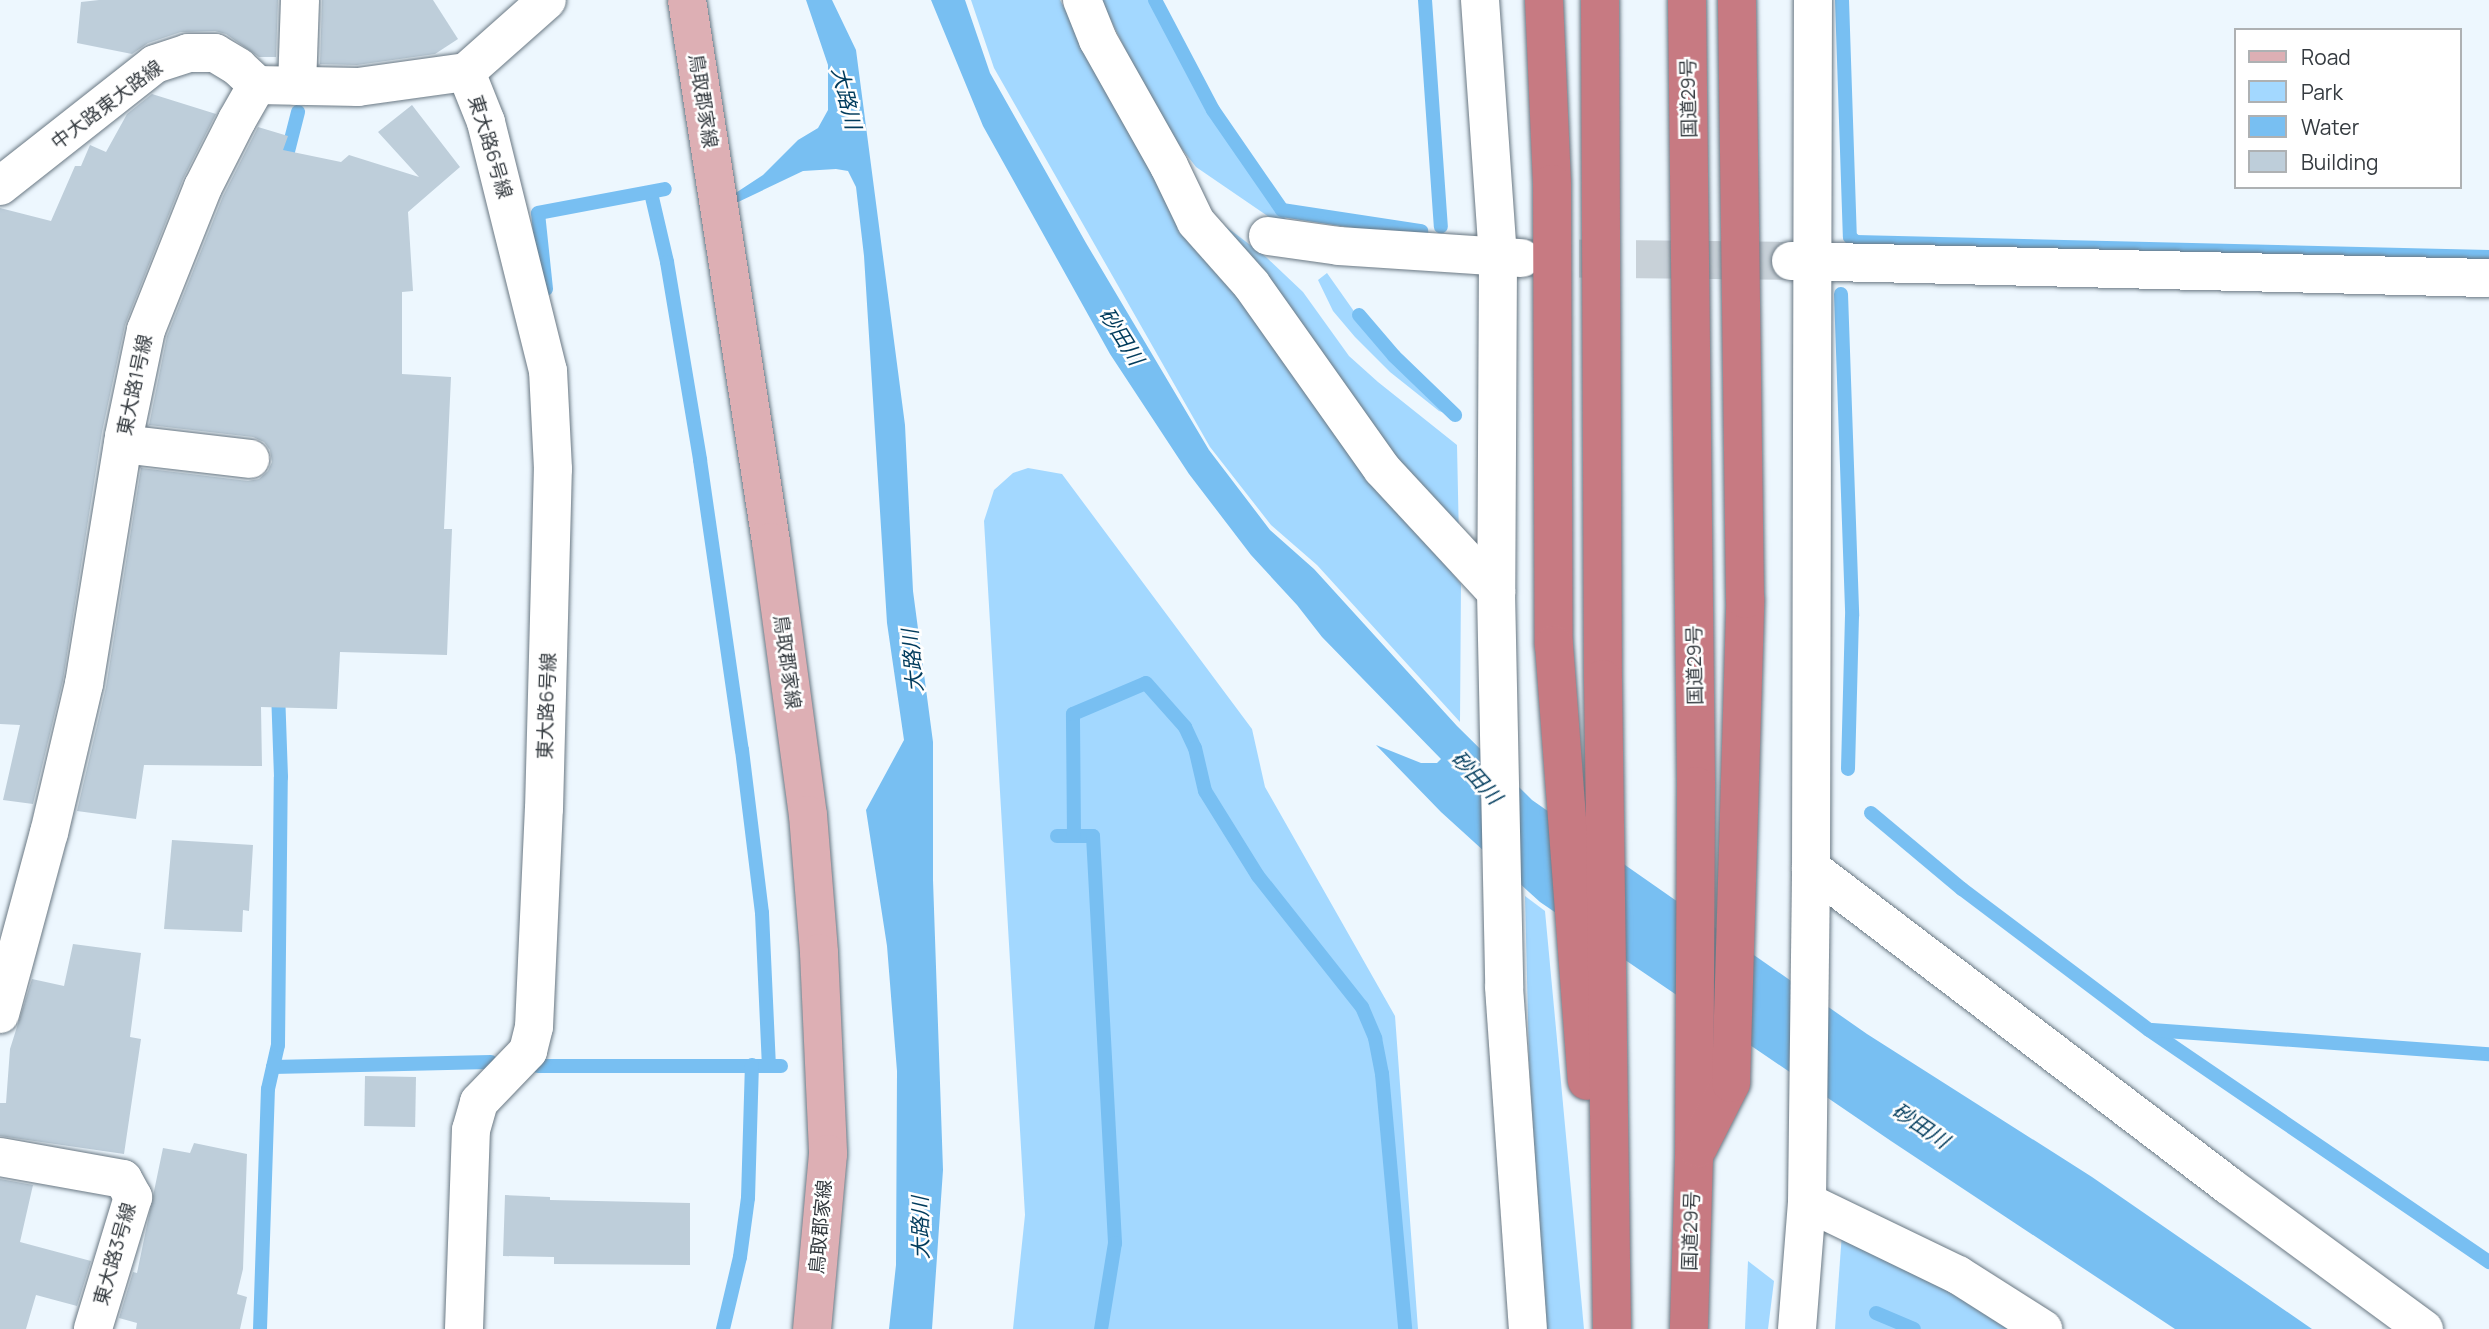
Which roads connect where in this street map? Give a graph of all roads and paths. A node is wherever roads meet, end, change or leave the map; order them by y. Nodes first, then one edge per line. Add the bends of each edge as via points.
1 (300, 0) edge
2 (547, 0) edge
3 (687, 0) edge
4 (1082, 0) edge
5 (1480, 0) edge
6 (1544, 0) edge
7 (1600, 0) edge
8 (1687, 0) edge
9 (1737, 0) edge
10 (1813, 0) edge
11 (467, 72) junction
12 (257, 85) junction
13 (297, 86) junction
14 (0, 187) edge
15 (1268, 236) dead end
16 (1510, 258) junction
17 (1802, 261) junction
18 (2489, 278) edge
19 (123, 444) junction
20 (250, 459) dead end
21 (1496, 592) junction
22 (1811, 868) junction
23 (0, 1014) edge
24 (0, 1157) edge
25 (1694, 1157) junction
26 (1807, 1202) junction
27 (1611, 1316) edge
28 (93, 1329) edge
29 (464, 1329) edge
30 (812, 1329) edge
31 (1528, 1329) edge
32 (1689, 1329) edge
33 (1797, 1329) edge
34 (2043, 1329) edge
35 (2424, 1329) edge

1 - 13 street
2 - 11 street
3 - 30 main road, 鳥取郡家線 via 771,542 807,815 828,1154
4 - 21 street via 1098,40 1196,222 1251,284 1382,470
5 - 16 street
6 - 27 highway via 1552,184 1554,645 1579,1013
7 - 27 highway
8 - 25 highway, 国道29号 via 1696,786
9 - 25 highway via 1745,599 1731,1083
10 - 17 street
11 - 13 street via 358,87
11 - 29 street, 東大路6号線 via 486,122 548,371 553,470 534,1027 528,1051 479,1102 471,1130
12 - 13 street
12 - 14 street, 中大路東大路線 via 215,54 188,53 155,64
12 - 19 street, 東大路1号線 via 202,187 146,330
15 - 16 street via 1339,246
16 - 21 street
17 - 18 street
17 - 22 street
19 - 20 street
19 - 23 street, 東大路1号線 via 84,684
21 - 31 street via 1504,987
22 - 26 street
22 - 35 street
24 - 28 street, 東大路3号線 via 124,1180 133,1197
25 - 32 highway, 国道29号
26 - 33 street
26 - 34 street via 1958,1275

